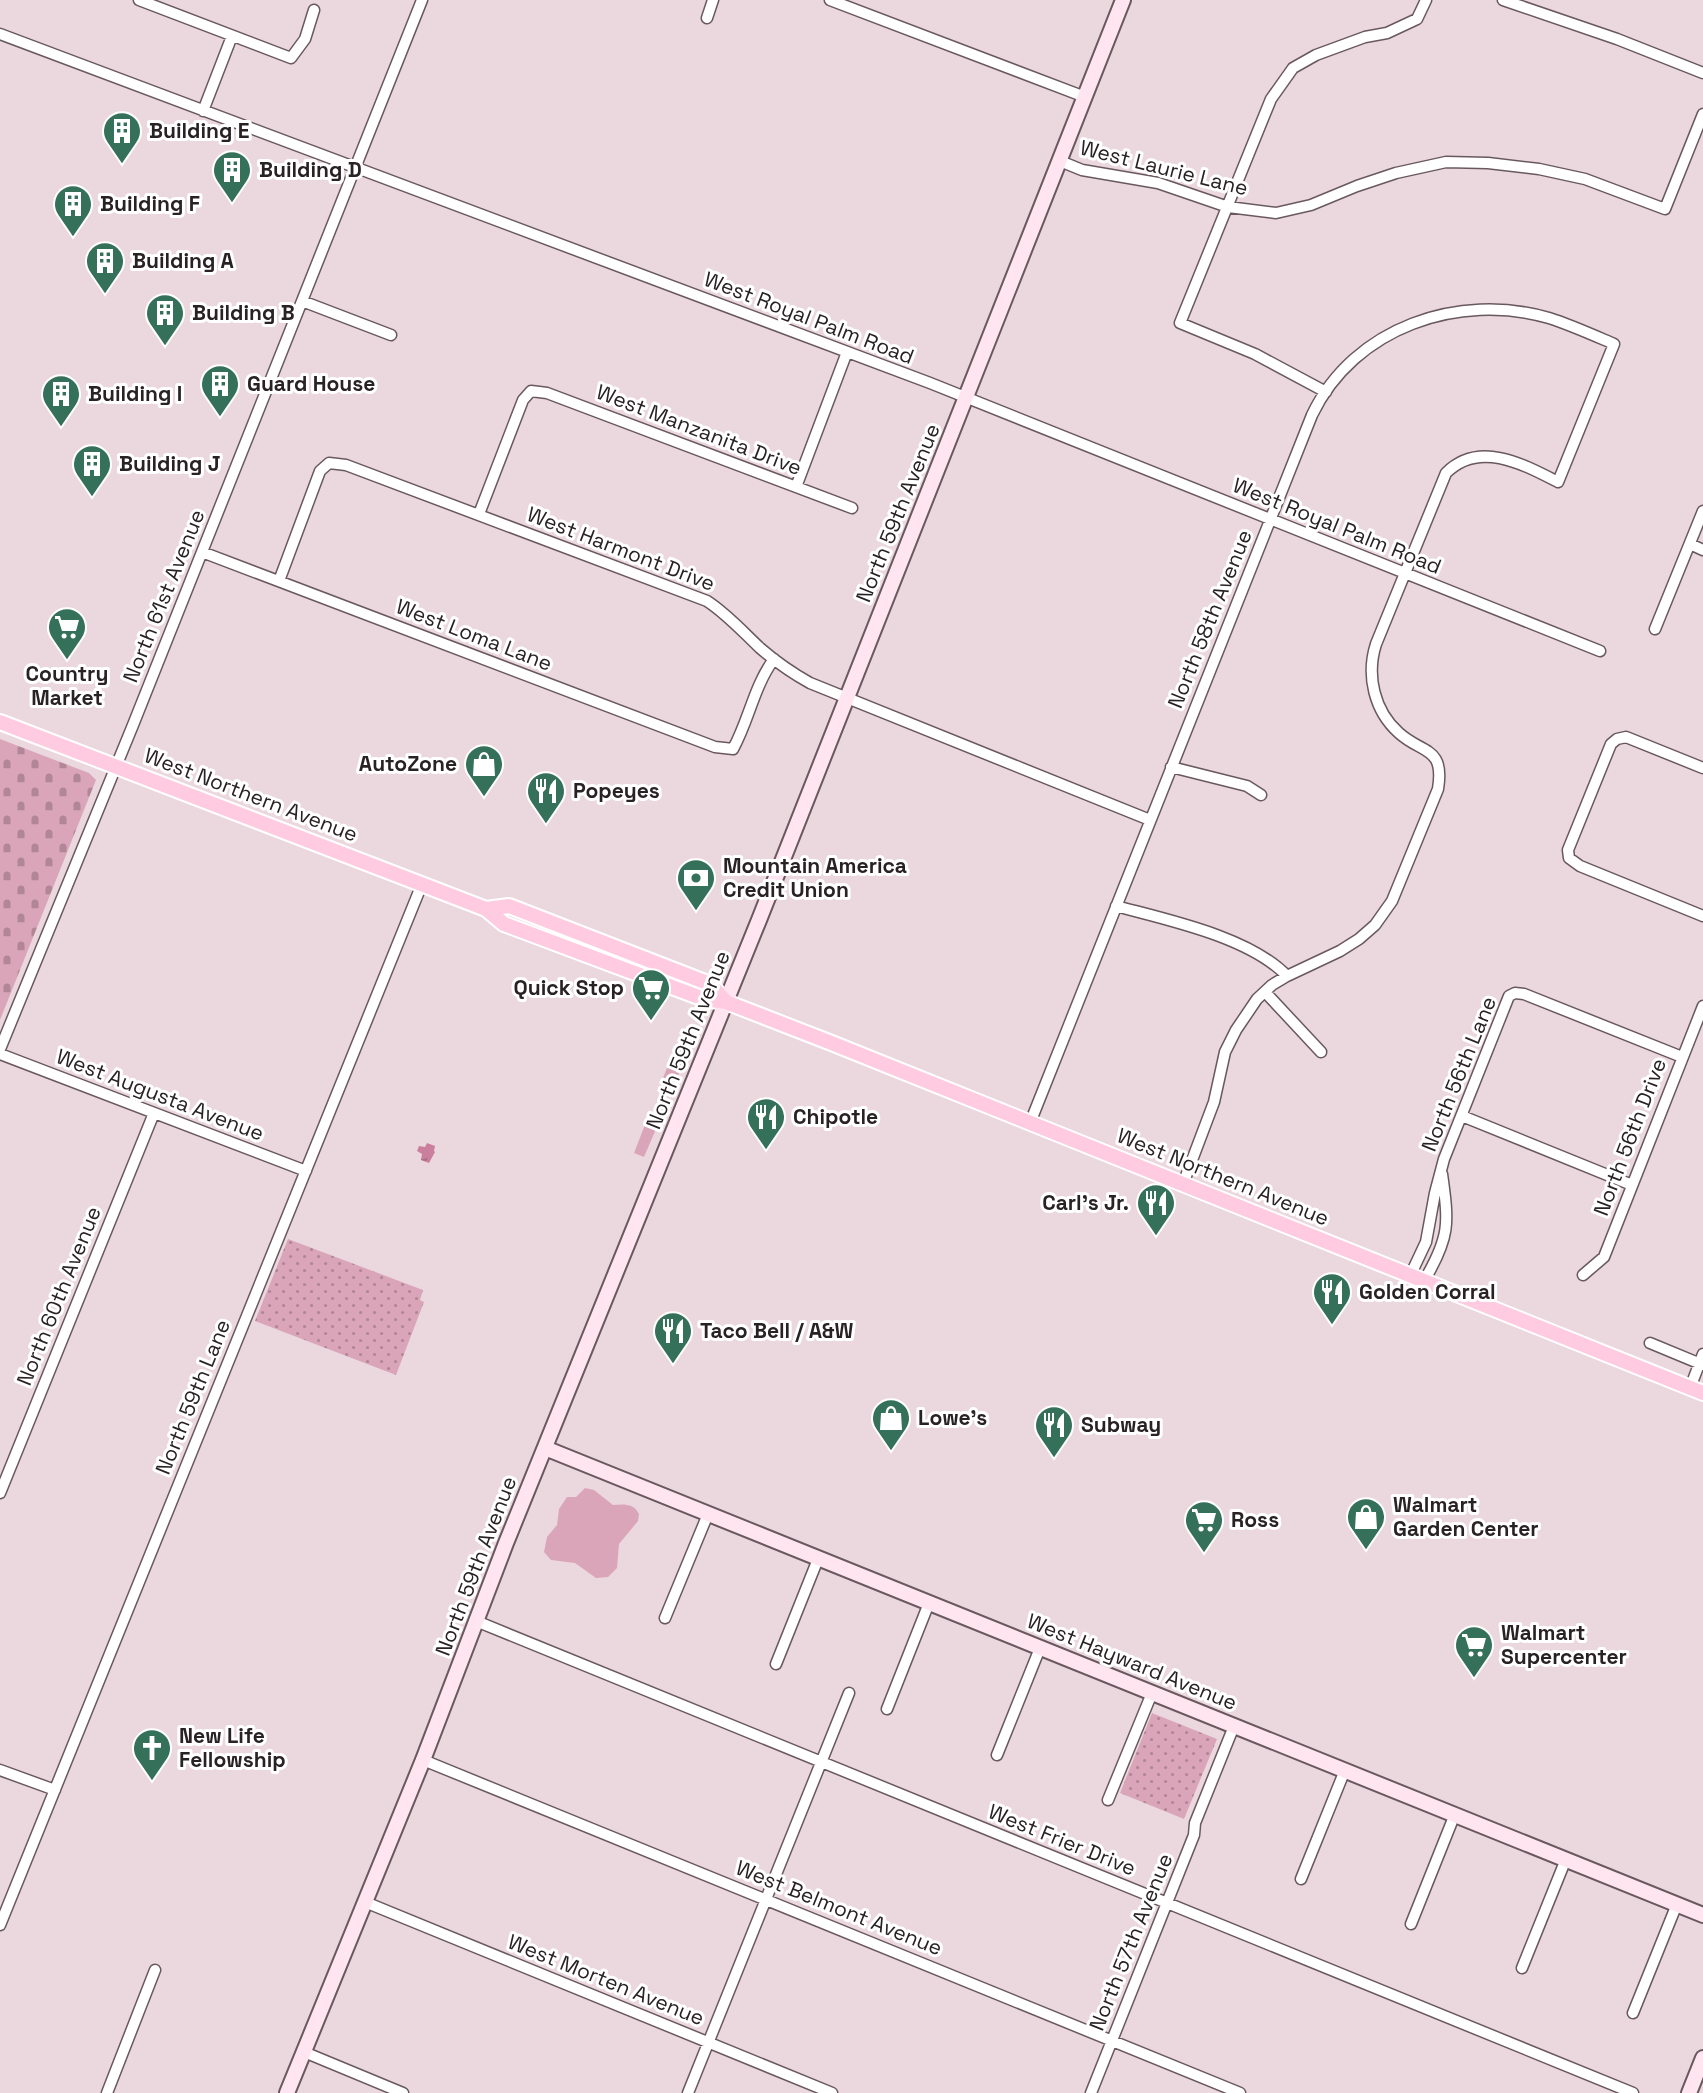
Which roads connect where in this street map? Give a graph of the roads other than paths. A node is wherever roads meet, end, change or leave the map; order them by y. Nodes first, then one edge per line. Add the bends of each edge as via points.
1 (139, 0) edge
2 (422, 0) edge
3 (713, 0) edge
4 (830, 0) edge
5 (1123, 0) edge
6 (1426, 0) edge
7 (1503, 0) edge
8 (164, 4) edge
9 (314, 10) dead end
10 (706, 18) dead end
11 (0, 34) edge
12 (232, 36) junction
13 (1703, 73) edge
14 (1085, 97) junction
15 (203, 111) junction
16 (1703, 114) edge
17 (1060, 161) junction
18 (355, 167) junction
19 (1228, 207) junction
20 (302, 301) junction
21 (391, 335) dead end
22 (847, 352) junction
23 (1326, 391) junction
24 (966, 398) junction
25 (796, 487) junction
26 (852, 508) dead end
27 (1703, 511) edge
28 (479, 514) junction
29 (1271, 520) junction
30 (1690, 544) junction
31 (1703, 550) edge
32 (202, 552) junction
33 (1405, 574) junction
34 (279, 581) junction
35 (1655, 629) dead end
36 (1600, 651) dead end
37 (774, 659) junction
38 (847, 698) junction
39 (0, 722) edge
40 (116, 766) junction
41 (1171, 767) junction
42 (1703, 768) edge
43 (1261, 795) dead end
44 (1150, 820) junction
45 (422, 884) junction
46 (1116, 906) junction
47 (1703, 916) edge
48 (1287, 976) junction
49 (1265, 992) junction
50 (726, 1002) junction
51 (1703, 1006) edge
52 (0, 1051) edge
53 (1321, 1052) dead end
54 (1682, 1057) junction
55 (154, 1113) junction
56 (1462, 1116) junction
57 (1030, 1123) junction
58 (1441, 1170) junction
59 (306, 1171) junction
60 (1183, 1184) junction
61 (1633, 1185) junction
62 (1583, 1275) dead end
63 (1417, 1278) junction
64 (1650, 1343) dead end
65 (1702, 1361) edge
66 (1696, 1390) edge
67 (545, 1448) junction
68 (0, 1493) edge
69 (708, 1514) junction
70 (818, 1559) junction
71 (929, 1603) junction
72 (665, 1618) dead end
73 (476, 1621) junction
74 (1040, 1648) junction
75 (776, 1664) dead end
76 (849, 1693) dead end
77 (1152, 1693) junction
78 (887, 1709) dead end
79 (1234, 1726) junction
80 (997, 1755) dead end
81 (423, 1759) junction
82 (822, 1762) junction
83 (0, 1770) edge
84 (1345, 1770) junction
85 (55, 1790) junction
86 (1108, 1800) dead end
87 (1455, 1814) junction
88 (1566, 1859) junction
89 (1301, 1879) dead end
90 (766, 1899) junction
91 (365, 1902) junction
92 (1167, 1903) junction
93 (1677, 1904) junction
94 (1703, 1915) edge
95 (1411, 1924) dead end
96 (0, 1925) edge
97 (1522, 1968) dead end
98 (155, 1970) dead end
99 (1633, 2013) dead end
100 (1112, 2041) junction
101 (708, 2042) junction
102 (304, 2052) junction
103 (1703, 2058) edge
104 (107, 2093) edge
105 (288, 2093) edge
106 (403, 2093) edge
107 (688, 2093) edge
108 (832, 2093) edge
109 (1091, 2093) edge
110 (1240, 2093) edge
111 (1633, 2093) edge
112 (1689, 2093) edge

1 - 8 street
2 - 18 street, North 61st Avenue
3 - 10 street
4 - 14 street
5 - 14 main road, North 59th Avenue
6 - 19 street via 1417,19 1316,55 1293,68 1270,99
7 - 13 street
8 - 12 street
9 - 12 street via 305,39 291,58
11 - 15 street, West Royal Palm Road
12 - 15 street
14 - 17 main road, North 59th Avenue
15 - 18 street, West Royal Palm Road
16 - 19 street, West Laurie Lane via 1665,209 1585,179 1539,169 1446,162 1396,173 1276,213
17 - 19 street, West Laurie Lane via 1082,170 1158,183
17 - 24 main road, North 59th Avenue
18 - 20 street, North 61st Avenue
18 - 22 street, West Royal Palm Road
19 - 23 street via 1180,323 1255,354
20 - 21 street
20 - 32 street, North 61st Avenue
22 - 24 street, West Royal Palm Road
22 - 25 street
23 - 29 street, North 58th Avenue
23 - 33 street, North 58th Avenue via 1356,357 1378,341 1420,320 1450,312 1483,308 1525,313 1550,318 1614,344 1558,482 1491,455 1456,463 1446,472
24 - 29 street, West Royal Palm Road
24 - 38 main road, North 59th Avenue
25 - 26 street, West Manzanita Drive
25 - 28 street, West Manzanita Drive via 547,393 531,391 523,400
27 - 30 street
28 - 34 street, West Harmont Drive via 346,465 329,463 320,471
28 - 37 street, West Harmont Drive via 707,601
29 - 33 street, West Royal Palm Road
29 - 41 street, North 58th Avenue
30 - 31 street
30 - 35 street
32 - 34 street, West Loma Lane
32 - 40 street, North 61st Avenue
33 - 36 street, West Royal Palm Road
33 - 48 street via 1373,655 1372,682 1387,720 1437,761 1438,789 1392,901 1374,925 1340,951
34 - 37 street, West Loma Lane via 715,747 733,749
37 - 38 street, West Harmont Drive
38 - 44 street, West Harmont Drive
38 - 50 main road, North 59th Avenue
39 - 40 main road, West Northern Avenue
40 - 45 main road, West Northern Avenue
40 - 52 street, North 61st Avenue
41 - 43 street via 1247,786
41 - 44 street, North 58th Avenue
42 - 47 street via 1626,737 1617,739 1568,849 1569,858 1580,866
44 - 46 street, North 58th Avenue
45 - 50 main road, West Northern Avenue via 486,909 504,925 704,999
45 - 59 street, North 59th Lane
46 - 48 street via 1207,932 1276,964
46 - 57 street, North 58th Avenue
48 - 49 street
49 - 53 street
49 - 60 street via 1225,1052 1214,1102
50 - 57 main road, West Northern Avenue
50 - 67 main road, North 59th Avenue
51 - 54 street, North 56th Drive
52 - 55 street, West Augusta Avenue
54 - 56 street, North 56th Lane via 1515,993 1509,996
54 - 61 street, North 56th Drive
55 - 59 street, West Augusta Avenue
55 - 68 street, North 60th Avenue
56 - 58 street, North 56th Lane
56 - 61 street
57 - 60 main road, West Northern Avenue
58 - 63 street, North 56th Lane
58 - 63 street, North 56th Lane via 1447,1230 1437,1260
59 - 85 street, North 59th Lane
60 - 63 main road, West Northern Avenue
61 - 62 street, North 56th Drive via 1604,1257
63 - 66 main road, West Northern Avenue
64 - 65 street
65 - 66 street
67 - 69 main road, West Hayward Avenue
67 - 73 main road, North 59th Avenue
69 - 70 main road, West Hayward Avenue
69 - 72 street
70 - 71 main road, West Hayward Avenue
70 - 75 street
71 - 74 main road, West Hayward Avenue
71 - 78 street
73 - 81 main road, North 59th Avenue
73 - 82 street, West Frier Drive
74 - 77 main road, West Hayward Avenue
74 - 80 street
76 - 82 street
77 - 79 main road, West Hayward Avenue
77 - 86 street
79 - 84 main road, West Hayward Avenue
79 - 92 street, North 57th Avenue
81 - 90 street, West Belmont Avenue
81 - 91 main road, North 59th Avenue
82 - 90 street
82 - 92 street, West Frier Drive
83 - 85 street
84 - 87 main road, West Hayward Avenue
84 - 89 street
85 - 96 street, North 59th Lane
87 - 88 main road, West Hayward Avenue
87 - 95 street
88 - 93 main road, West Hayward Avenue
88 - 97 street
90 - 100 street, West Belmont Avenue
90 - 101 street
91 - 101 street, West Morten Avenue
91 - 102 main road, North 59th Avenue
92 - 100 street, North 57th Avenue
92 - 111 street, West Frier Drive
93 - 94 main road, West Hayward Avenue
93 - 99 street
98 - 104 street
100 - 109 street, North 57th Avenue
100 - 110 street, West Belmont Avenue
101 - 107 street
101 - 108 street, West Morten Avenue
102 - 105 main road, North 59th Avenue
102 - 106 street
103 - 112 main road

